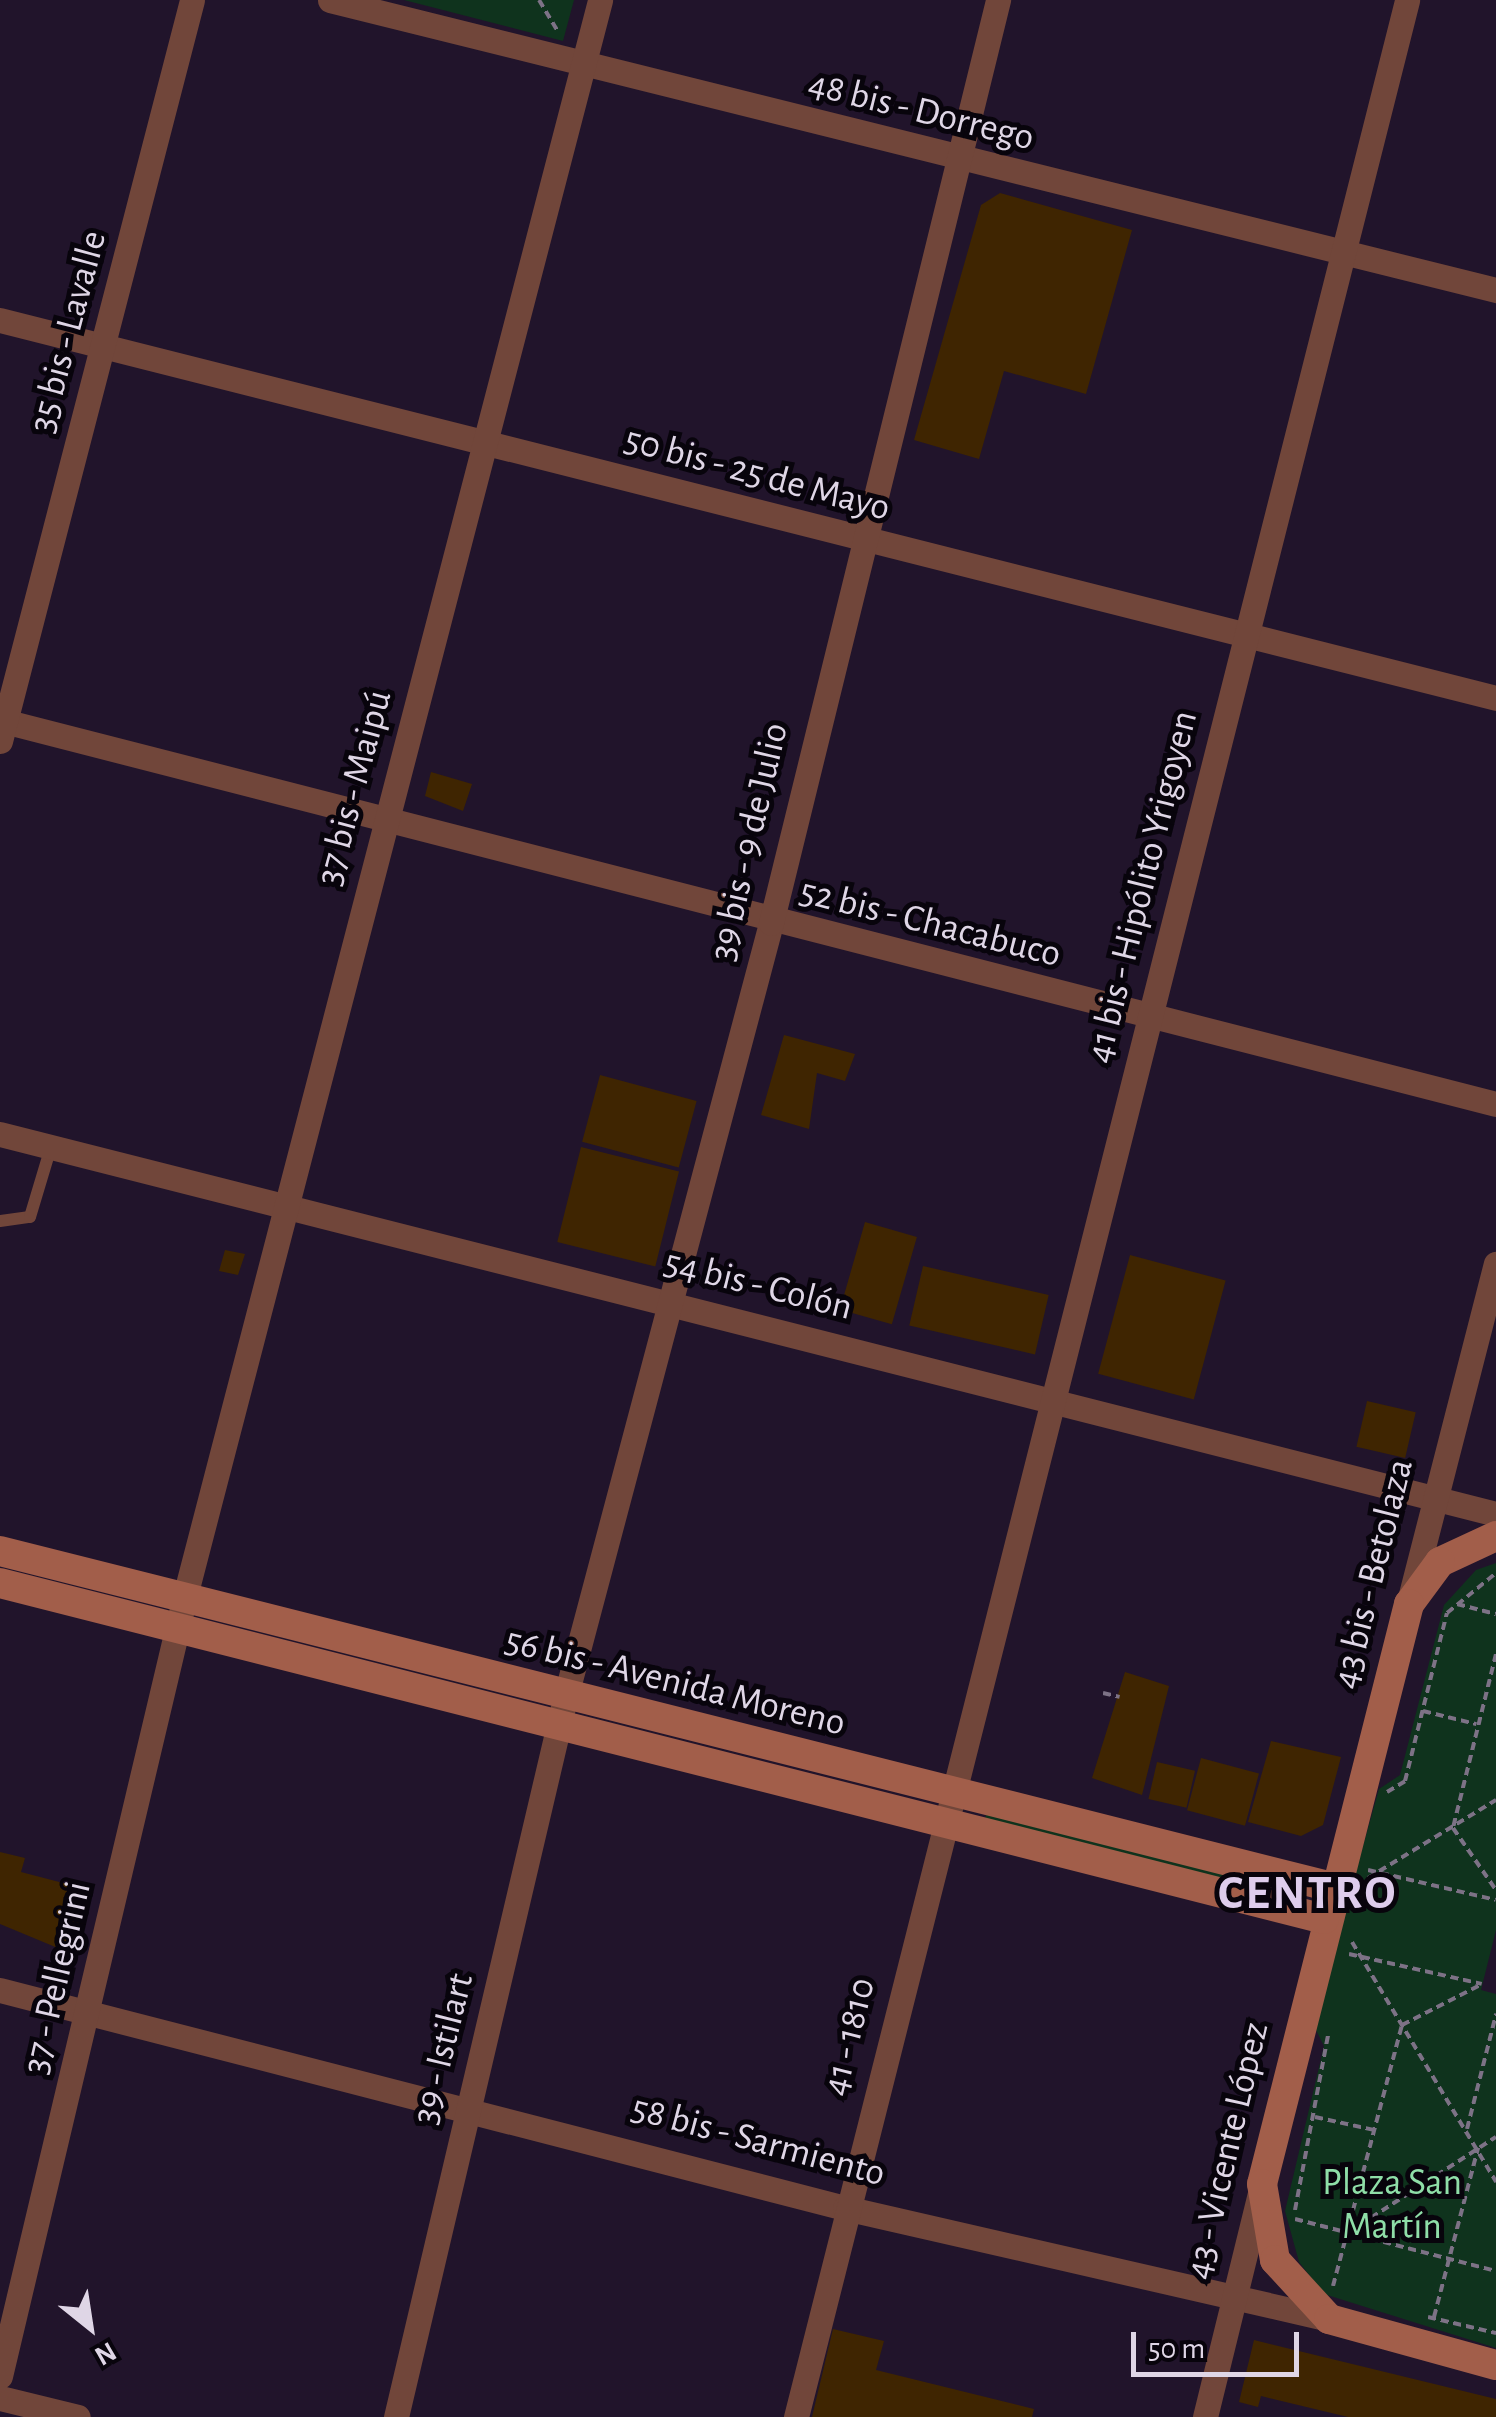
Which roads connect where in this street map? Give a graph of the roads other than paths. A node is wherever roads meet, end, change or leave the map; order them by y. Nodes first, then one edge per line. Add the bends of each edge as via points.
1 (192, 0) edge
2 (330, 0) edge
3 (600, 0) edge
4 (998, 0) edge
5 (1407, 0) edge
6 (584, 65) junction
7 (956, 161) junction
8 (1346, 253) junction
9 (1496, 290) edge
10 (0, 320) edge
11 (105, 345) junction
12 (489, 442) junction
13 (860, 542) junction
14 (1247, 631) junction
15 (1496, 698) edge
16 (2, 727) edge
17 (382, 823) junction
18 (771, 923) junction
19 (1149, 1018) junction
20 (1496, 1104) edge
21 (0, 1134) edge
22 (52, 1147) junction
23 (288, 1205) junction
24 (0, 1221) edge
25 (1496, 1264) edge
26 (673, 1303) junction
27 (1052, 1400) junction
28 (1434, 1498) junction
29 (1496, 1514) edge
30 (1496, 1536) edge
31 (0, 1551) edge
32 (0, 1583) edge
33 (184, 1596) junction
34 (1409, 1604) junction
35 (178, 1627) junction
36 (565, 1699) junction
37 (562, 1732) junction
38 (949, 1808) junction
39 (1328, 1903) junction
40 (0, 1990) edge
41 (89, 2012) junction
42 (468, 2105) junction
43 (1262, 2184) junction
44 (845, 2208) junction
45 (1234, 2300) junction
46 (1336, 2306) junction
47 (1496, 2366) edge
48 (0, 2376) edge
49 (0, 2398) edge
50 (78, 2417) edge
51 (396, 2417) edge
52 (796, 2417) edge
53 (1205, 2417) edge

1 - 11 street, 35 bis - Lavalle
2 - 6 street, 48 bis - Dorrego
3 - 6 street, 37 bis - Maipú
4 - 7 street, 39 bis - 9 de Julio
5 - 8 street, 41 bis - Hipólito Yrigoyen
6 - 7 street, 48 bis - Dorrego
6 - 12 street, 37 bis - Maipú
7 - 8 street, 48 bis - Dorrego
7 - 13 street, 39 bis - 9 de Julio
8 - 9 street, 48 bis - Dorrego
8 - 14 street, 41 bis - Hipólito Yrigoyen
10 - 11 street, 50 bis - 25 de Mayo
11 - 12 street, 50 bis - 25 de Mayo
11 - 16 street, 35 bis - Lavalle
12 - 13 street, 50 bis - 25 de Mayo
12 - 17 street, 37 bis - Maipú
13 - 14 street, 50 bis - 25 de Mayo
13 - 18 street, 39 bis - 9 de Julio
14 - 15 street, 50 bis - 25 de Mayo
14 - 19 street, 41 bis - Hipólito Yrigoyen
16 - 17 street, 52 bis - Chacabuco
17 - 18 street, 52 bis - Chacabuco
17 - 23 street, 37 bis - Maipú
18 - 19 street, 52 bis - Chacabuco
18 - 26 street, 39 bis - 9 de Julio
19 - 20 street, 52 bis - Chacabuco
19 - 27 street, 41 bis - Hipólito Yrigoyen
21 - 22 street, 54 bis - Colón
22 - 23 street, 54 bis - Colón
22 - 24 lane via 30,1218
23 - 26 street, 54 bis - Colón
23 - 33 street, 37 bis - Maipú
25 - 28 street, 43 bis - Betolaza
26 - 27 street, 54 bis - Colón
26 - 36 street, 39 bis - 9 de Julio
27 - 28 street, 54 bis - Colón
27 - 38 street, 41 bis - Hipólito Yrigoyen
28 - 29 street, 54 bis - Colón
28 - 34 street, 43 bis - Betolaza
30 - 34 main road via 1440,1562
31 - 33 main road, 56 bis - Avenida Moreno
32 - 35 main road, 56 bis - Avenida Moreno
33 - 35 street, 37 - Pellegrini
33 - 36 main road, 56 bis - Avenida Moreno
34 - 39 main road, 43 bis - Betolaza
35 - 37 main road, 56 bis - Avenida Moreno
35 - 41 street, 37 - Pellegrini
36 - 37 street, 39 - Istilart
36 - 38 main road, 56 bis - Avenida Moreno
37 - 38 main road, 56 bis - Avenida Moreno
37 - 42 street, 39 - Istilart
38 - 39 main road, 56 bis - Avenida Moreno
38 - 44 street, 41 - 1810
39 - 43 main road, 43 - Vicente López
40 - 41 street, 58 bis - Sarmiento
41 - 42 street, 58 bis - Sarmiento
41 - 48 street, 37 - Pellegrini
42 - 44 street, 58 bis - Sarmiento
42 - 51 street, 39 - Istilart
43 - 45 street, 43 - Vicente López
43 - 46 main road via 1275,2260
44 - 45 street, 58 bis - Sarmiento
44 - 52 street, 41 - 1810
45 - 46 street, 58 bis - Sarmiento
45 - 53 street, 43 - Vicente López
46 - 47 main road, 58 bis - Sarmiento
49 - 50 street

